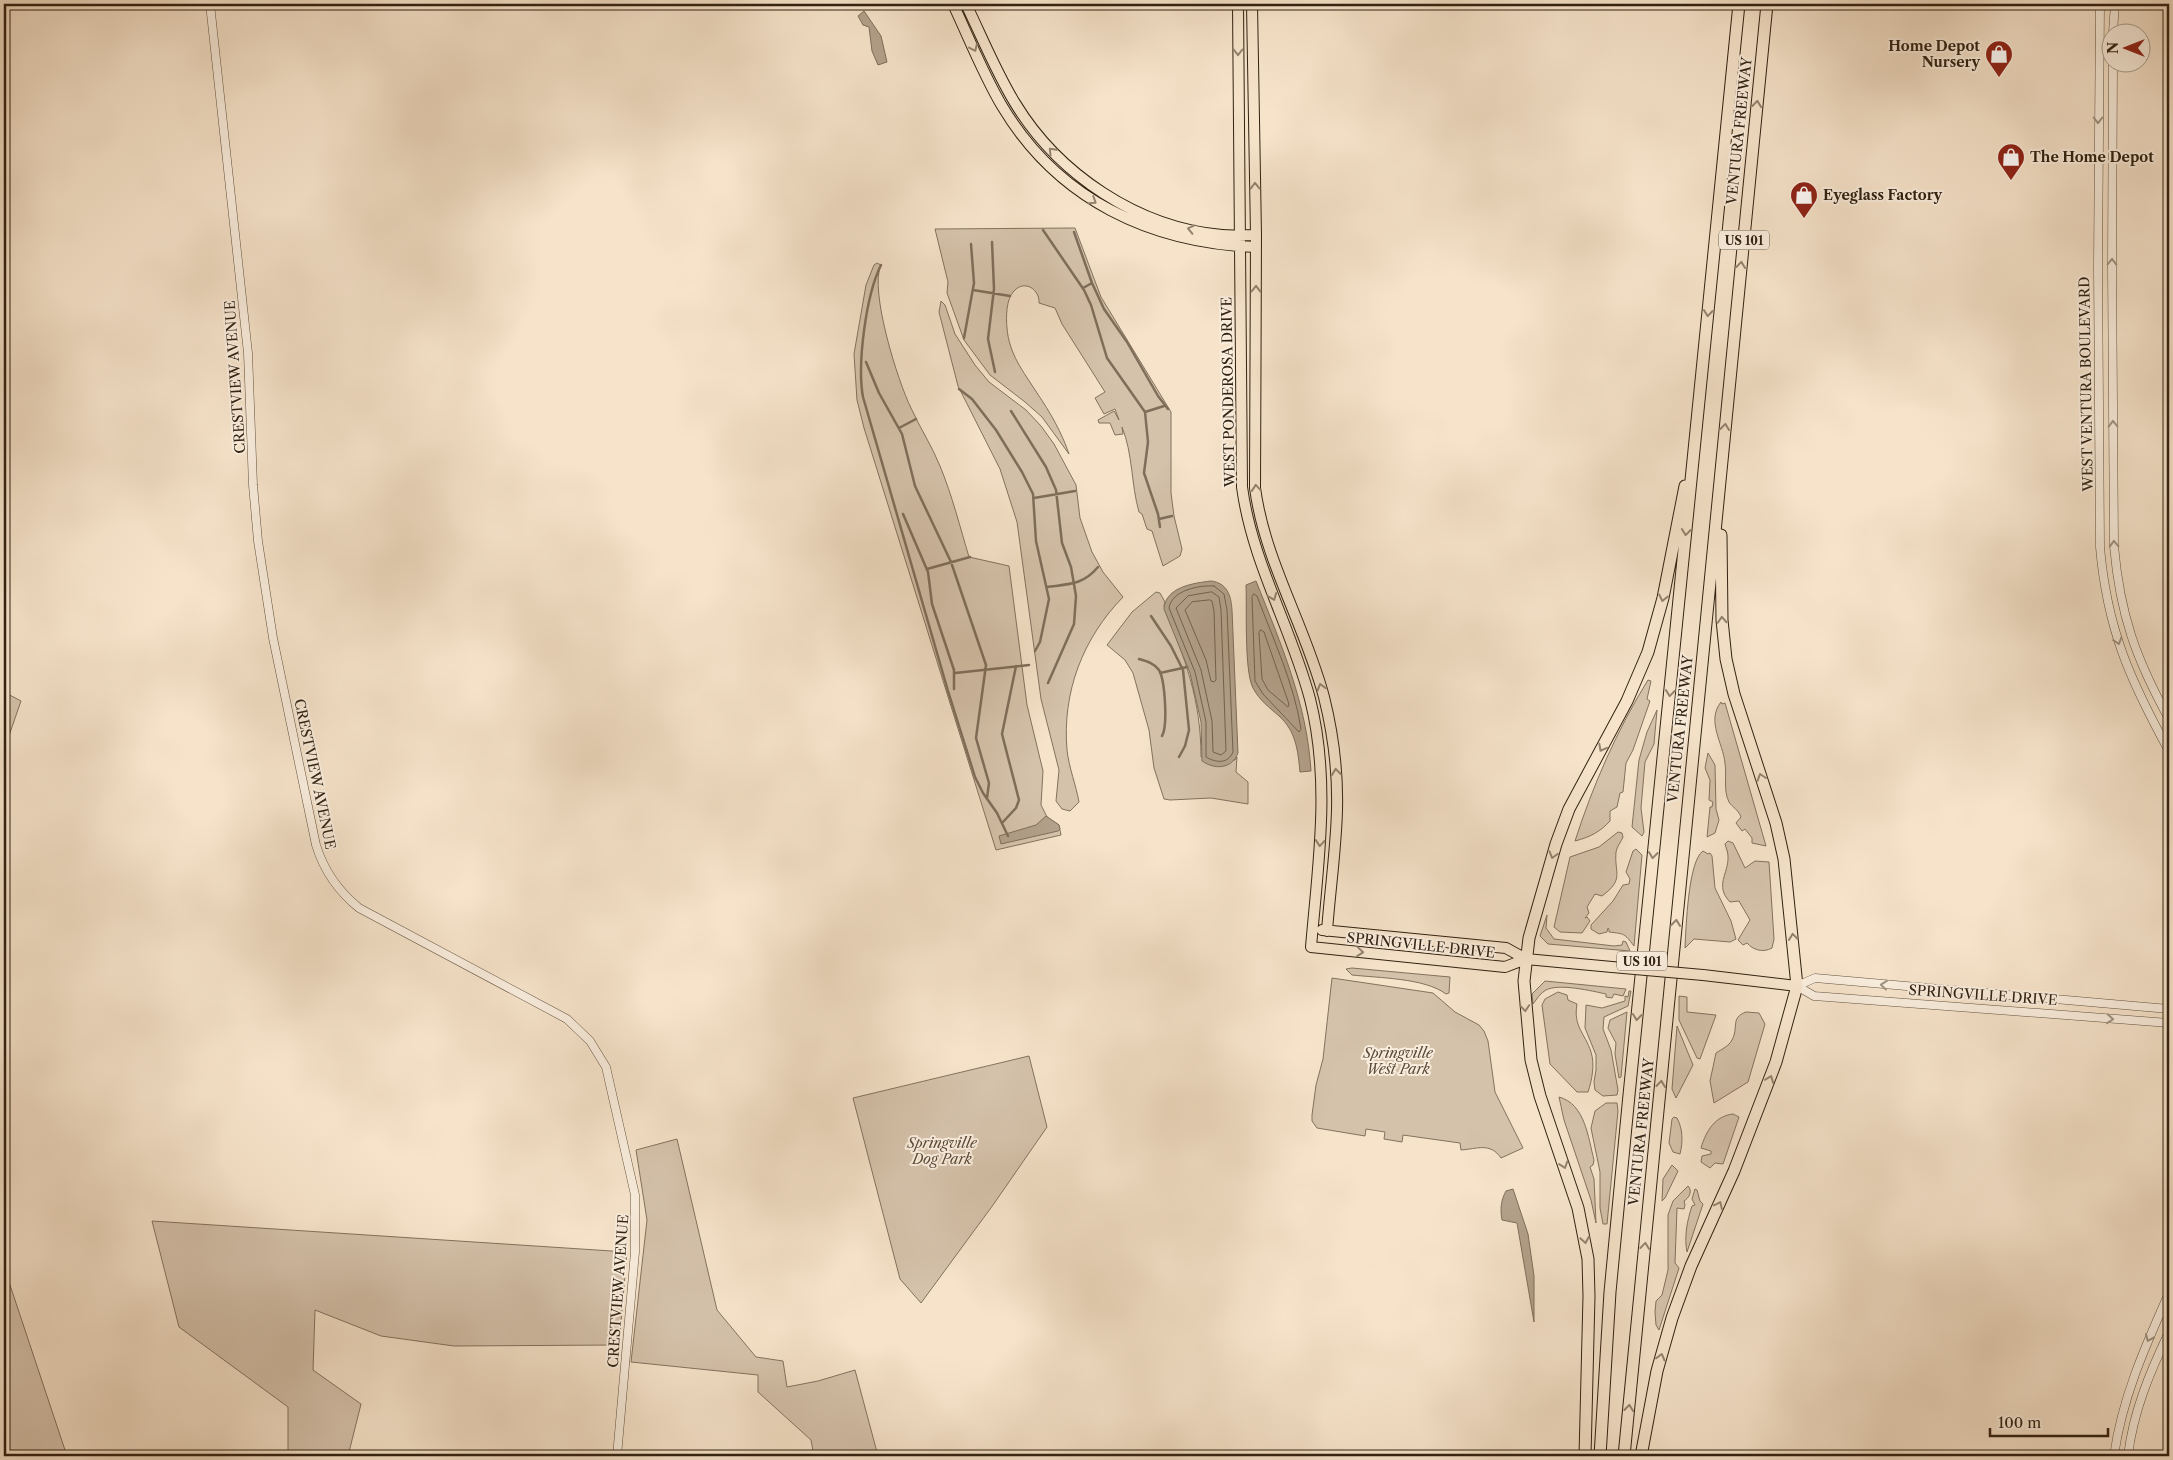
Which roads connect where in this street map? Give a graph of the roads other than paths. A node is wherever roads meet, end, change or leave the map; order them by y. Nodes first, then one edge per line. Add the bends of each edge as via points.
1 (210, 4) edge
2 (953, 4) edge
3 (966, 4) edge
4 (1238, 4) edge
5 (1252, 4) edge
6 (1739, 4) edge
7 (1767, 4) edge
8 (2100, 4) edge
9 (2115, 4) edge
10 (2114, 22) edge
11 (2113, 72) edge
12 (1239, 235) junction
13 (1256, 235) junction
14 (1240, 246) junction
15 (1256, 247) junction
16 (1693, 466) junction
17 (1720, 476) junction
18 (1264, 536) junction
19 (1252, 539) junction
20 (1268, 547) junction
21 (1255, 551) junction
22 (2169, 720) edge
23 (1331, 735) junction
24 (1318, 737) junction
25 (2169, 751) edge
26 (1313, 930) junction
27 (1327, 931) junction
28 (1311, 947) joint
29 (1526, 959) junction
30 (1796, 986) junction
31 (2169, 1009) edge
32 (2169, 1023) edge
33 (2169, 1294) edge
34 (2169, 1332) edge
35 (617, 1456) edge
36 (1585, 1456) edge
37 (1600, 1456) edge
38 (1624, 1456) edge
39 (1641, 1456) edge
40 (2114, 1456) edge
41 (2128, 1456) edge

1 - 35 street, CRESTVIEW AVENUE via 248,353 258,541 316,845 334,883 359,908 567,1020 590,1041 606,1067 633,1179 637,1214
2 -> 14 main road via 1003,107 1023,137 1059,175 1103,207 1143,226 1186,240
12 -> 3 main road via 1206,232 1157,220 1111,198 1070,168 1040,137 1014,102
4 -> 12 main road, WEST PONDEROSA DRIVE
13 -> 5 main road, WEST PONDEROSA DRIVE
6 -> 16 highway, VENTURA FREEWAY / US 101
17 -> 7 highway, VENTURA FREEWAY / US 101
8 -> 25 street, WEST VENTURA BOULEVARD via 2100,547 2112,622 2122,655
9 - 10 street
22 -> 11 street, WEST VENTURA BOULEVARD via 2136,651 2121,601 2116,562
12 - 13 main road
12 - 14 main road, WEST PONDEROSA DRIVE
13 - 15 main road, WEST PONDEROSA DRIVE
14 - 15 main road
14 - 19 main road, WEST PONDEROSA DRIVE via 1241,470 1244,505
18 -> 15 main road, WEST PONDEROSA DRIVE via 1254,470
16 -> 29 highway via 1682,494 1663,598 1648,652 1628,701 1569,809 1553,853
16 -> 37 highway, VENTURA FREEWAY / US 101 via 1622,1164
30 -> 17 highway via 1784,859 1726,659 1722,620
38 -> 17 highway, VENTURA FREEWAY / US 101
18 - 19 main road
18 - 20 main road, WEST PONDEROSA DRIVE
19 - 21 main road, WEST PONDEROSA DRIVE
20 - 21 main road
23 -> 20 main road, WEST PONDEROSA DRIVE via 1318,676
21 -> 24 main road, WEST PONDEROSA DRIVE via 1298,660
23 - 24 main road
27 -> 23 main road, WEST PONDEROSA DRIVE via 1337,810
24 -> 26 main road, WEST PONDEROSA DRIVE via 1323,804
26 - 27 main road, SPRINGVILLE DRIVE
26 - 28 main road, WEST PONDEROSA DRIVE
27 - 29 main road, SPRINGVILLE DRIVE via 1506,948
28 -> 29 main road, SPRINGVILLE DRIVE via 1505,967
29 - 30 main road, SPRINGVILLE DRIVE, bridge
29 -> 36 highway via 1524,983 1531,1060 1578,1208 1588,1259
31 -> 30 street, SPRINGVILLE DRIVE via 1815,978
30 -> 32 street, SPRINGVILLE DRIVE via 1814,996
39 -> 30 highway via 1657,1371 1677,1304 1690,1266 1734,1172 1776,1062
33 -> 40 street via 2125,1400
34 - 41 street via 2139,1404

